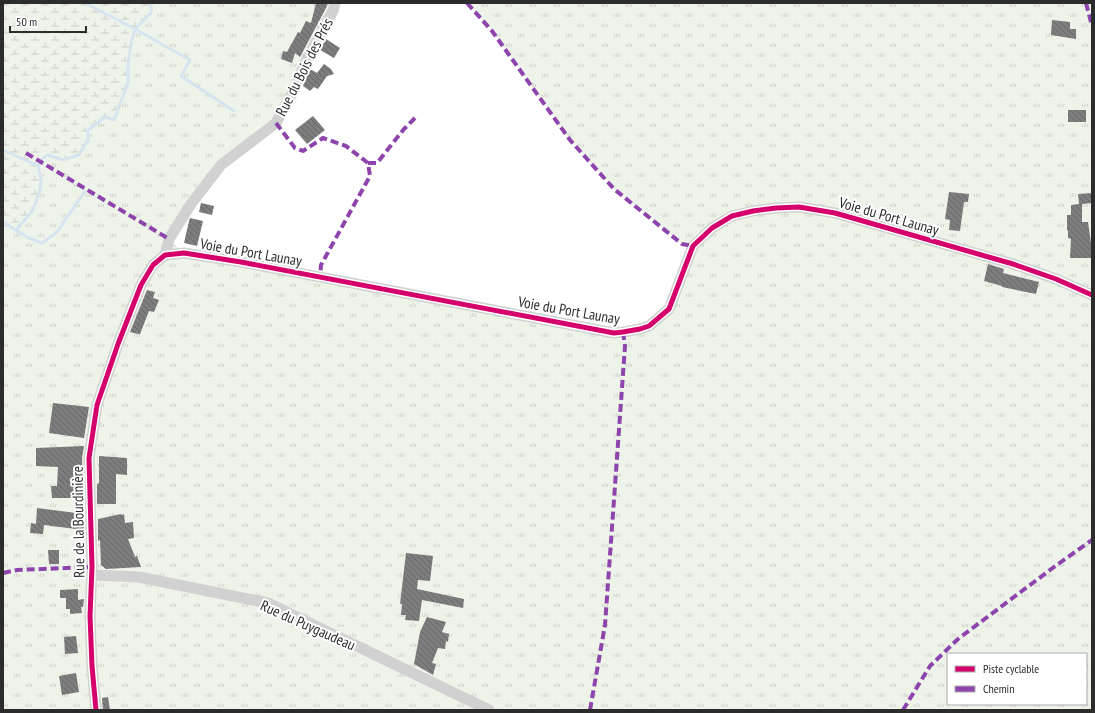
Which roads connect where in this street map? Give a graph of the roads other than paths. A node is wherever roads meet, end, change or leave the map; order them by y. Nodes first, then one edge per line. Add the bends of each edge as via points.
1 (335, 3) edge
2 (165, 255) junction
3 (1092, 295) edge
4 (92, 576) junction
5 (96, 710) edge
6 (489, 710) edge

1 - 2 street, Rue du Bois des Prés via 276,123 221,165 191,204 169,239
2 - 3 street, Voie du Port Launay via 184,253 242,262 623,332 649,326 669,309 693,246 712,228 732,216 753,211 799,207 835,213 1013,264 1056,278
2 - 4 street, Rue de la Bourdinière via 153,265 141,285 97,405 89,458
4 - 5 street, Rue de la Bourdinière via 90,616
4 - 6 street, Rue du Puygaudeau via 139,577 268,603

